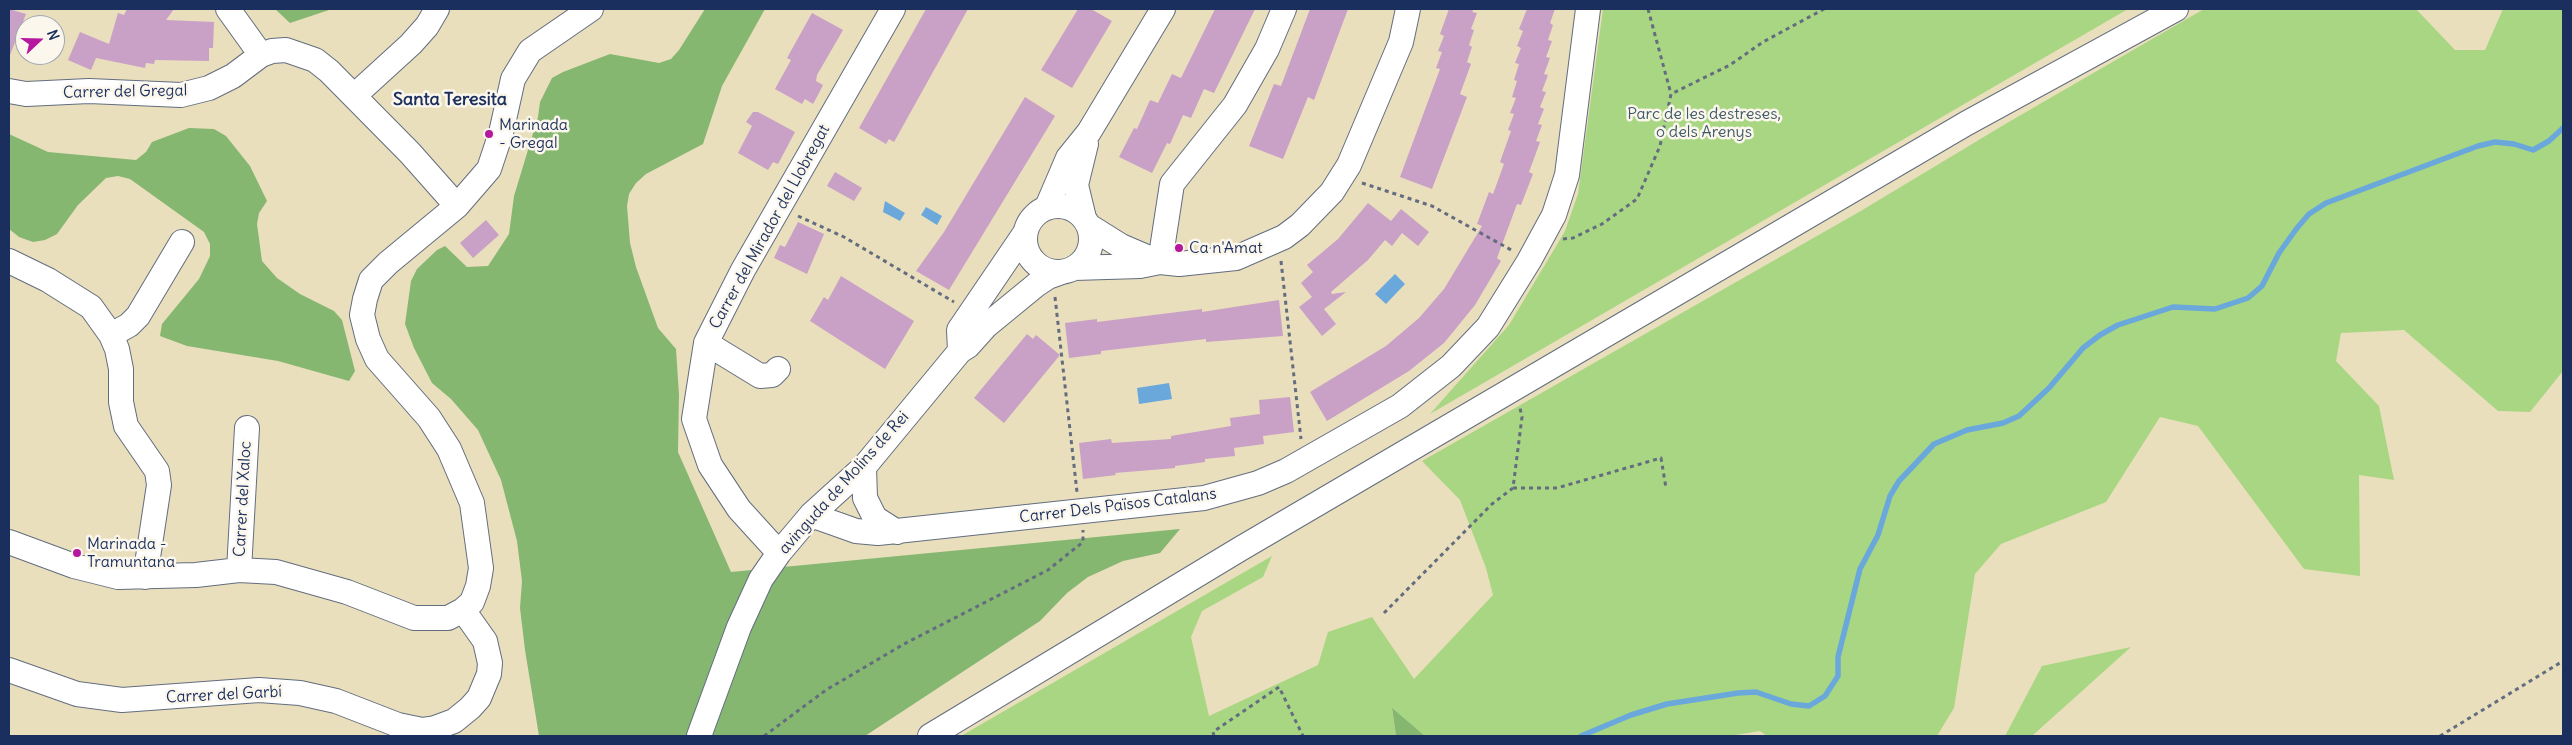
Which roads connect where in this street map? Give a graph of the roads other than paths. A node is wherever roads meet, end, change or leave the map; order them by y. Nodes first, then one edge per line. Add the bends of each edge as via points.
1 (228, 9) edge
2 (437, 9) edge
3 (590, 9) edge
4 (893, 9) edge
5 (1163, 9) edge
6 (1284, 9) edge
7 (1408, 9) edge
8 (1588, 9) edge
9 (2176, 9) edge
10 (261, 55) junction
11 (9, 92) edge
12 (354, 96) junction
13 (1090, 132) junction
14 (457, 206) junction
15 (1047, 207) junction
16 (1086, 222) junction
17 (1025, 233) junction
18 (182, 242) dead end
19 (9, 261) edge
20 (1160, 262) junction
21 (1068, 270) junction
22 (111, 335) junction
23 (706, 343) junction
24 (960, 351) junction
25 (778, 369) dead end
26 (247, 428) dead end
27 (864, 467) junction
28 (811, 515) junction
29 (897, 532) junction
30 (9, 542) edge
31 (779, 553) junction
32 (239, 570) junction
33 (145, 578) junction
34 (463, 610) junction
35 (9, 670) edge
36 (698, 736) edge
37 (930, 736) edge

1 - 10 street
2 - 12 street via 416,38
3 - 14 street via 543,40 521,63 513,79 502,133 491,163 480,181
4 - 23 street, Carrer del Mirador del Llobregat via 743,270
5 - 13 street
6 - 20 street via 1267,49 1235,105 1172,184
7 - 20 street via 1401,42 1363,135 1332,192 1316,211 1284,237 1236,258 1179,264
8 - 29 street, Carrer Dels Països Catalans via 1567,175 1554,215 1488,327 1428,386 1400,406 1286,471 1229,492 1204,498
9 - 37 street via 1958,128 1240,549
10 - 11 street, Carrer del Gregal via 210,88 181,95
10 - 12 street, Carrer del Gregal via 286,50 315,60
12 - 14 street, Carrer del Gregal
13 - 15 street via 1068,158
13 - 16 street via 1076,185
14 - 34 street via 372,280 362,315 377,359 429,418 448,449 472,503 481,568 472,602
15 - 16 street via 1067,206
15 - 17 street via 1028,222
16 - 20 street via 1121,246
16 - 21 street via 1091,238 1090,250 1084,260
17 - 21 street via 1024,244 1034,262 1051,272
17 - 24 street via 959,330
18 - 22 street via 138,316
19 - 22 street via 81,300 101,319
20 - 21 street
21 - 24 street, avinguda de Molins de Rei via 1036,285
22 - 33 street via 121,369 121,402 126,426 157,471 160,485
23 - 25 street via 760,376 772,375
23 - 31 street, Carrer del Mirador del Llobregat via 694,419 710,465 738,509
24 - 27 street, avinguda de Molins de Rei
26 - 32 street, Carrer del Xaloc
27 - 28 street, avinguda de Molins de Rei
27 - 29 street via 865,498 875,518
28 - 29 street, Carrer Dels Països Catalans via 856,531
28 - 31 street, avinguda de Molins de Rei
30 - 33 street via 74,566 118,577
31 - 36 street, avinguda de Molins de Rei via 761,579 739,627
32 - 33 street
32 - 34 street via 276,572 305,579 414,618 448,618
34 - 35 street, Carrer del Garbí via 485,641 489,674 479,698 470,708 454,721 422,730 398,725 336,701 300,693 259,690 122,700 76,694

